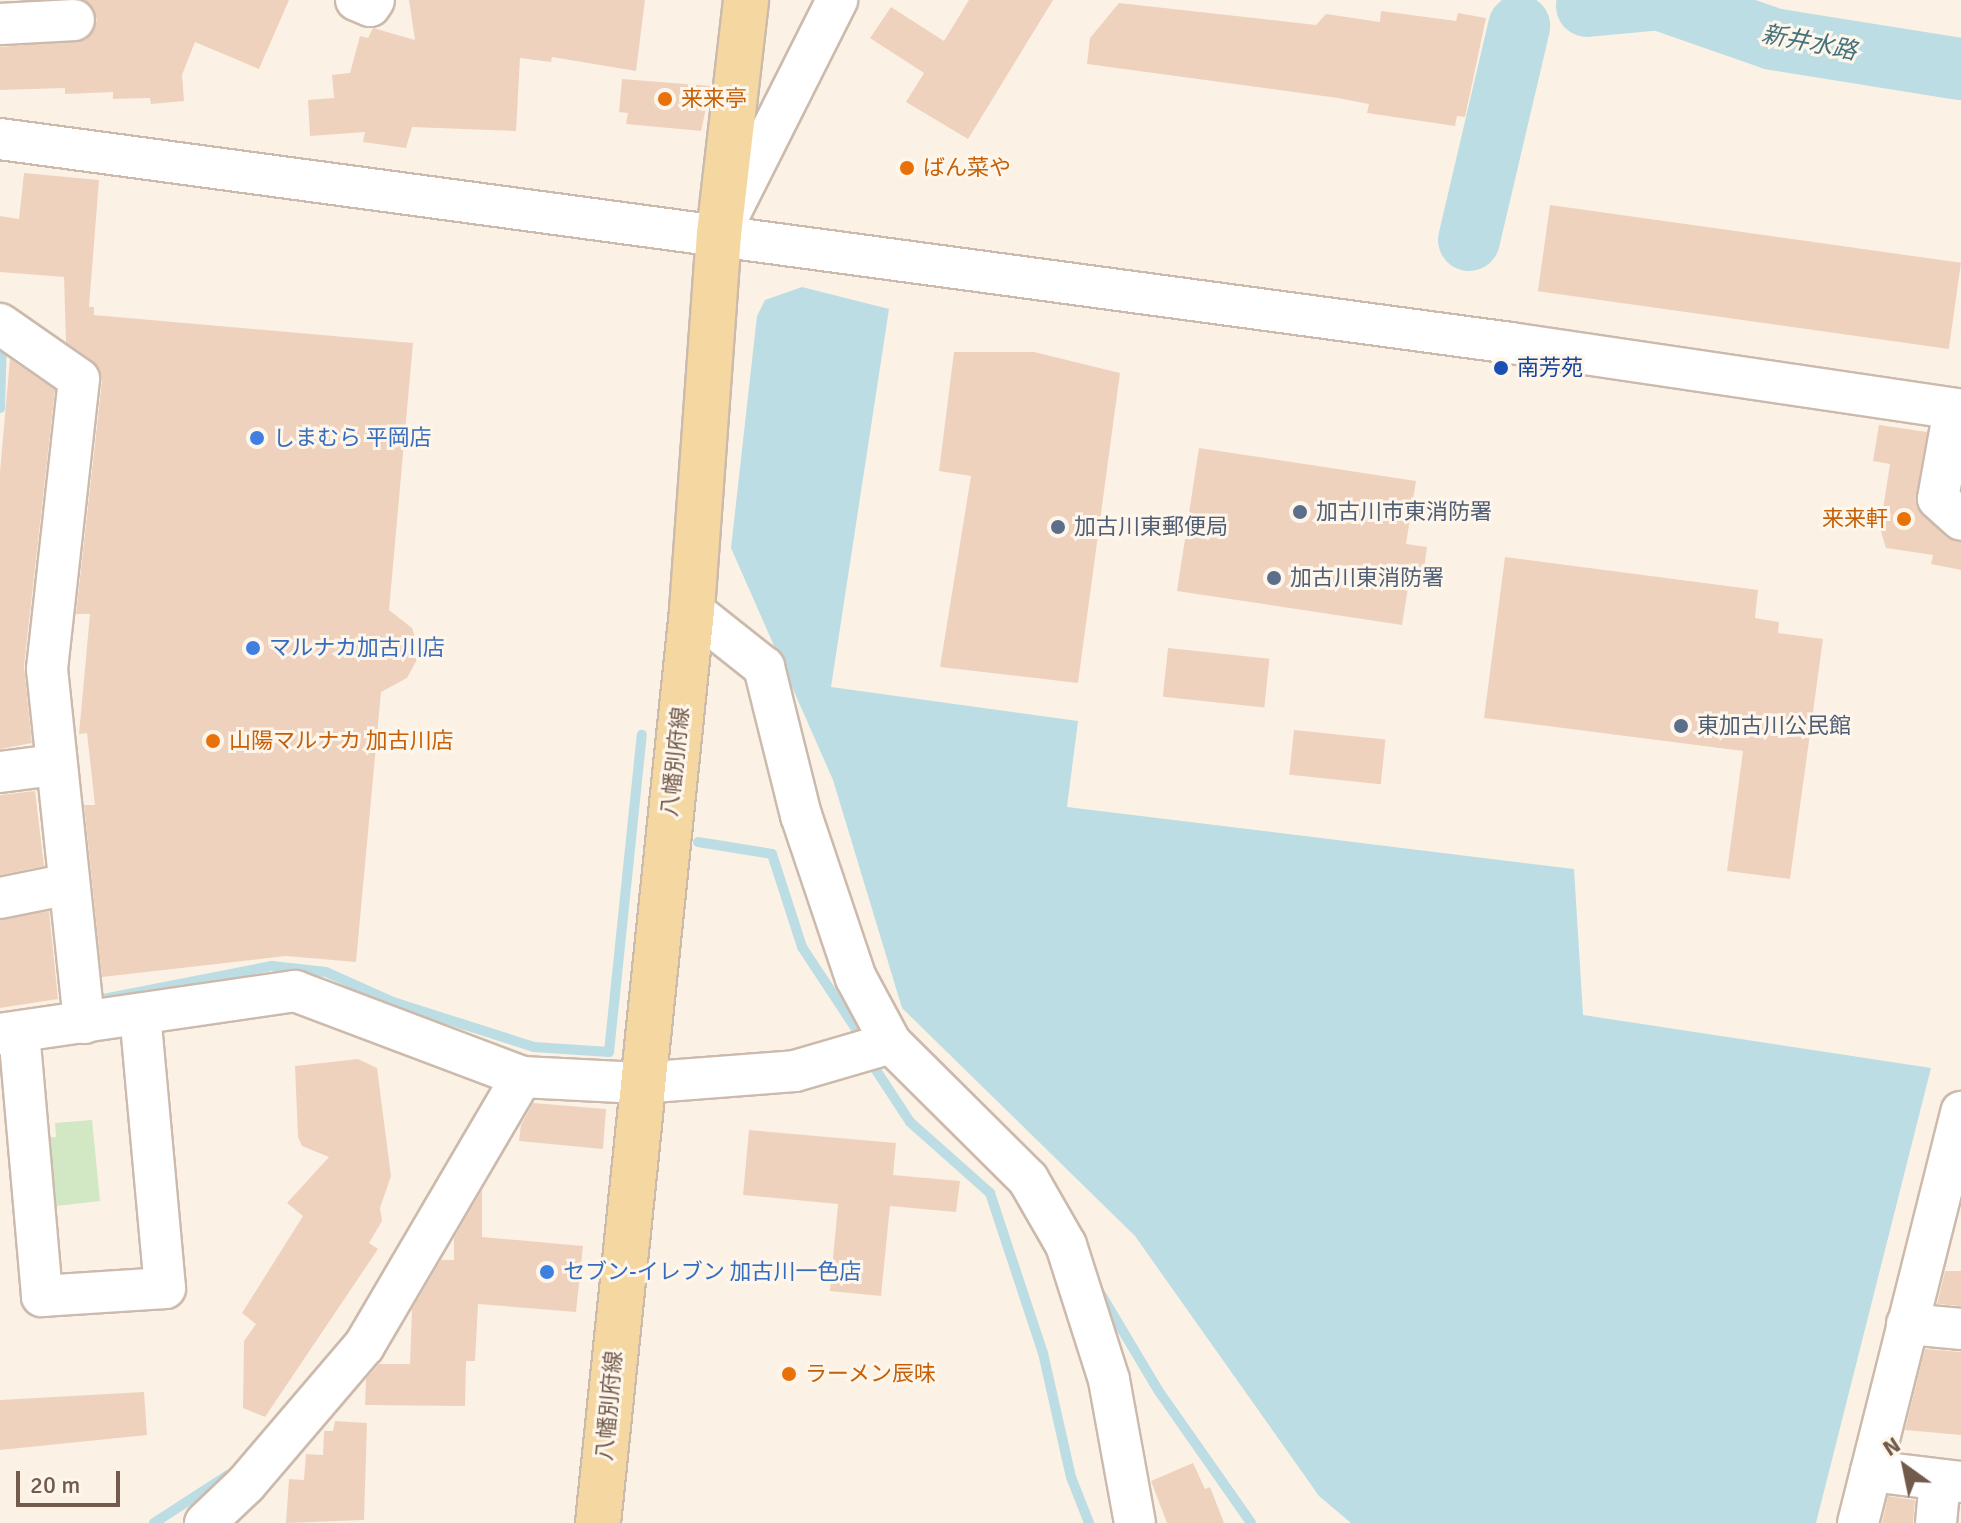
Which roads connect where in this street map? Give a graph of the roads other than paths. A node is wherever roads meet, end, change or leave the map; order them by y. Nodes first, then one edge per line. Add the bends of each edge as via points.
1 (356, 0) edge
2 (374, 0) edge
3 (746, 0) edge
4 (837, 0) edge
5 (53, 14) edge
6 (0, 24) edge
7 (0, 139) edge
8 (719, 234) junction
9 (0, 324) edge
10 (1958, 409) edge
11 (1961, 520) edge
12 (692, 610) junction
13 (55, 765) junction
14 (0, 772) edge
15 (69, 884) junction
16 (0, 898) edge
17 (140, 1015) junction
18 (84, 1023) junction
19 (10, 1033) edge
20 (891, 1043) junction
21 (522, 1077) junction
22 (640, 1083) junction
23 (1961, 1112) edge
24 (1954, 1170) edge
25 (1907, 1324) junction
26 (1961, 1329) edge
27 (1871, 1471) junction
28 (1950, 1481) edge
29 (205, 1523) edge
30 (598, 1523) edge
31 (1135, 1523) edge
32 (1858, 1523) edge
33 (1936, 1523) edge

1 - 2 street via 370,6
3 - 8 main road, 八幡別府線
4 - 8 street
5 - 6 street
7 - 8 street
8 - 10 street
8 - 12 main road, 八幡別府線
9 - 13 street via 79,379 47,669
10 - 11 street via 1938,499
12 - 20 street via 764,667 801,815 851,963
12 - 22 main road, 八幡別府線
13 - 14 street
13 - 15 street
15 - 16 street
15 - 18 street
17 - 18 street
17 - 19 street via 165,1288 42,1296
17 - 21 street via 295,991
18 - 19 street
20 - 22 street via 795,1071
20 - 31 street via 1028,1179 1066,1245 1109,1380
21 - 22 street
21 - 29 street via 364,1346 246,1484
22 - 30 main road, 八幡別府線
23 - 24 street
24 - 25 street
25 - 26 street
25 - 27 street
27 - 28 street
27 - 32 street
28 - 33 street

